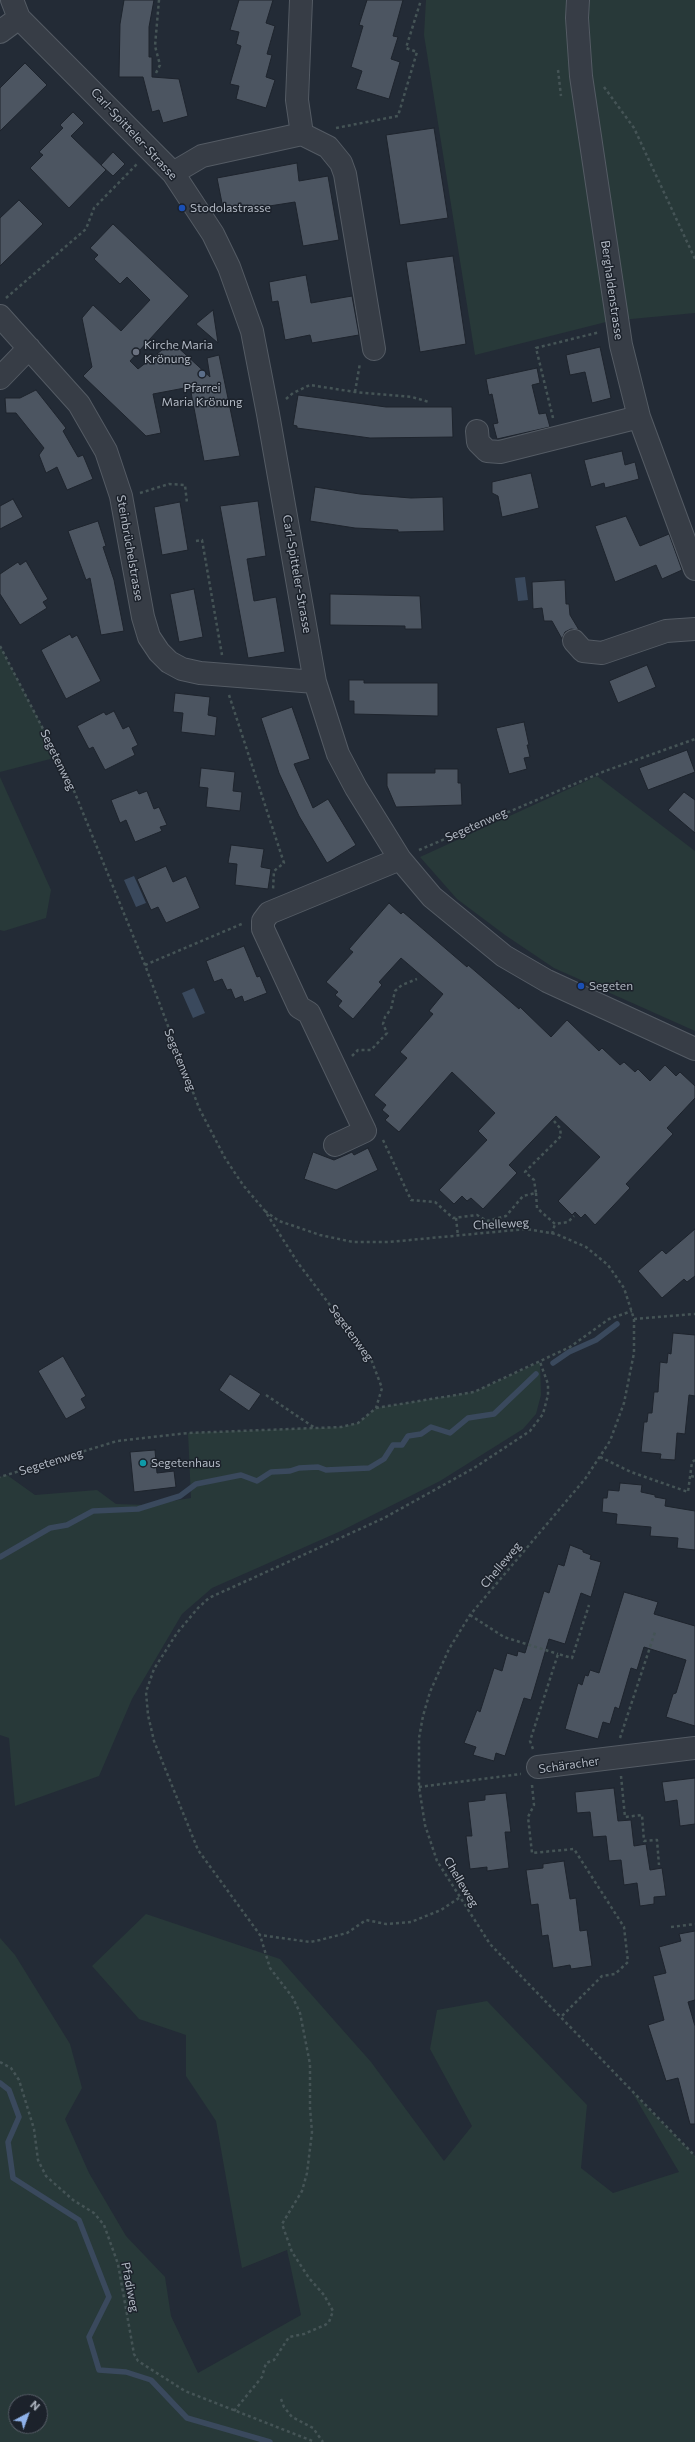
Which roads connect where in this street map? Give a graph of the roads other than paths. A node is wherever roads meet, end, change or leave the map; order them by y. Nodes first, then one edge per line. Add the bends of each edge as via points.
1 (301, 0) edge
2 (578, 0) edge
3 (15, 9) edge
4 (0, 32) edge
5 (302, 134) junction
6 (173, 173) junction
7 (0, 316) edge
8 (29, 348) junction
9 (374, 349) road end
10 (0, 378) edge
11 (639, 417) junction
12 (476, 431) dead end
13 (695, 569) edge
14 (695, 629) edge
15 (574, 641) dead end
16 (315, 682) junction
17 (400, 858) junction
18 (695, 1049) edge
19 (336, 1146) dead end
20 (695, 1748) edge
21 (535, 1777) road end

1 - 5 street via 297,100
2 - 11 street, Berghaldenstrasse via 580,66 618,328
3 - 4 street
3 - 6 street, Carl-Spitteler-Strasse
5 - 6 street via 202,156
5 - 9 street via 328,147 341,163 345,174
6 - 16 street, Carl-Spitteler-Strasse via 213,234 229,267 252,331
7 - 8 street, Steinbrüchelstrasse
8 - 10 street
8 - 16 street, Steinbrüchelstrasse via 66,388 94,427 106,451 121,496 143,617 149,637 159,652 169,662 182,669 200,673
11 - 12 street via 500,452 487,451 478,442
11 - 13 street, Berghaldenstrasse
14 - 15 street via 666,631 602,653 583,651
16 - 17 street, Carl-Spitteler-Strasse via 338,754
17 - 18 street, Carl-Spitteler-Strasse via 432,897 460,923 504,956 547,982
17 - 19 street via 271,915 263,929 299,1007 309,1013 365,1131
20 - 21 street, Schäracher via 619,1758

